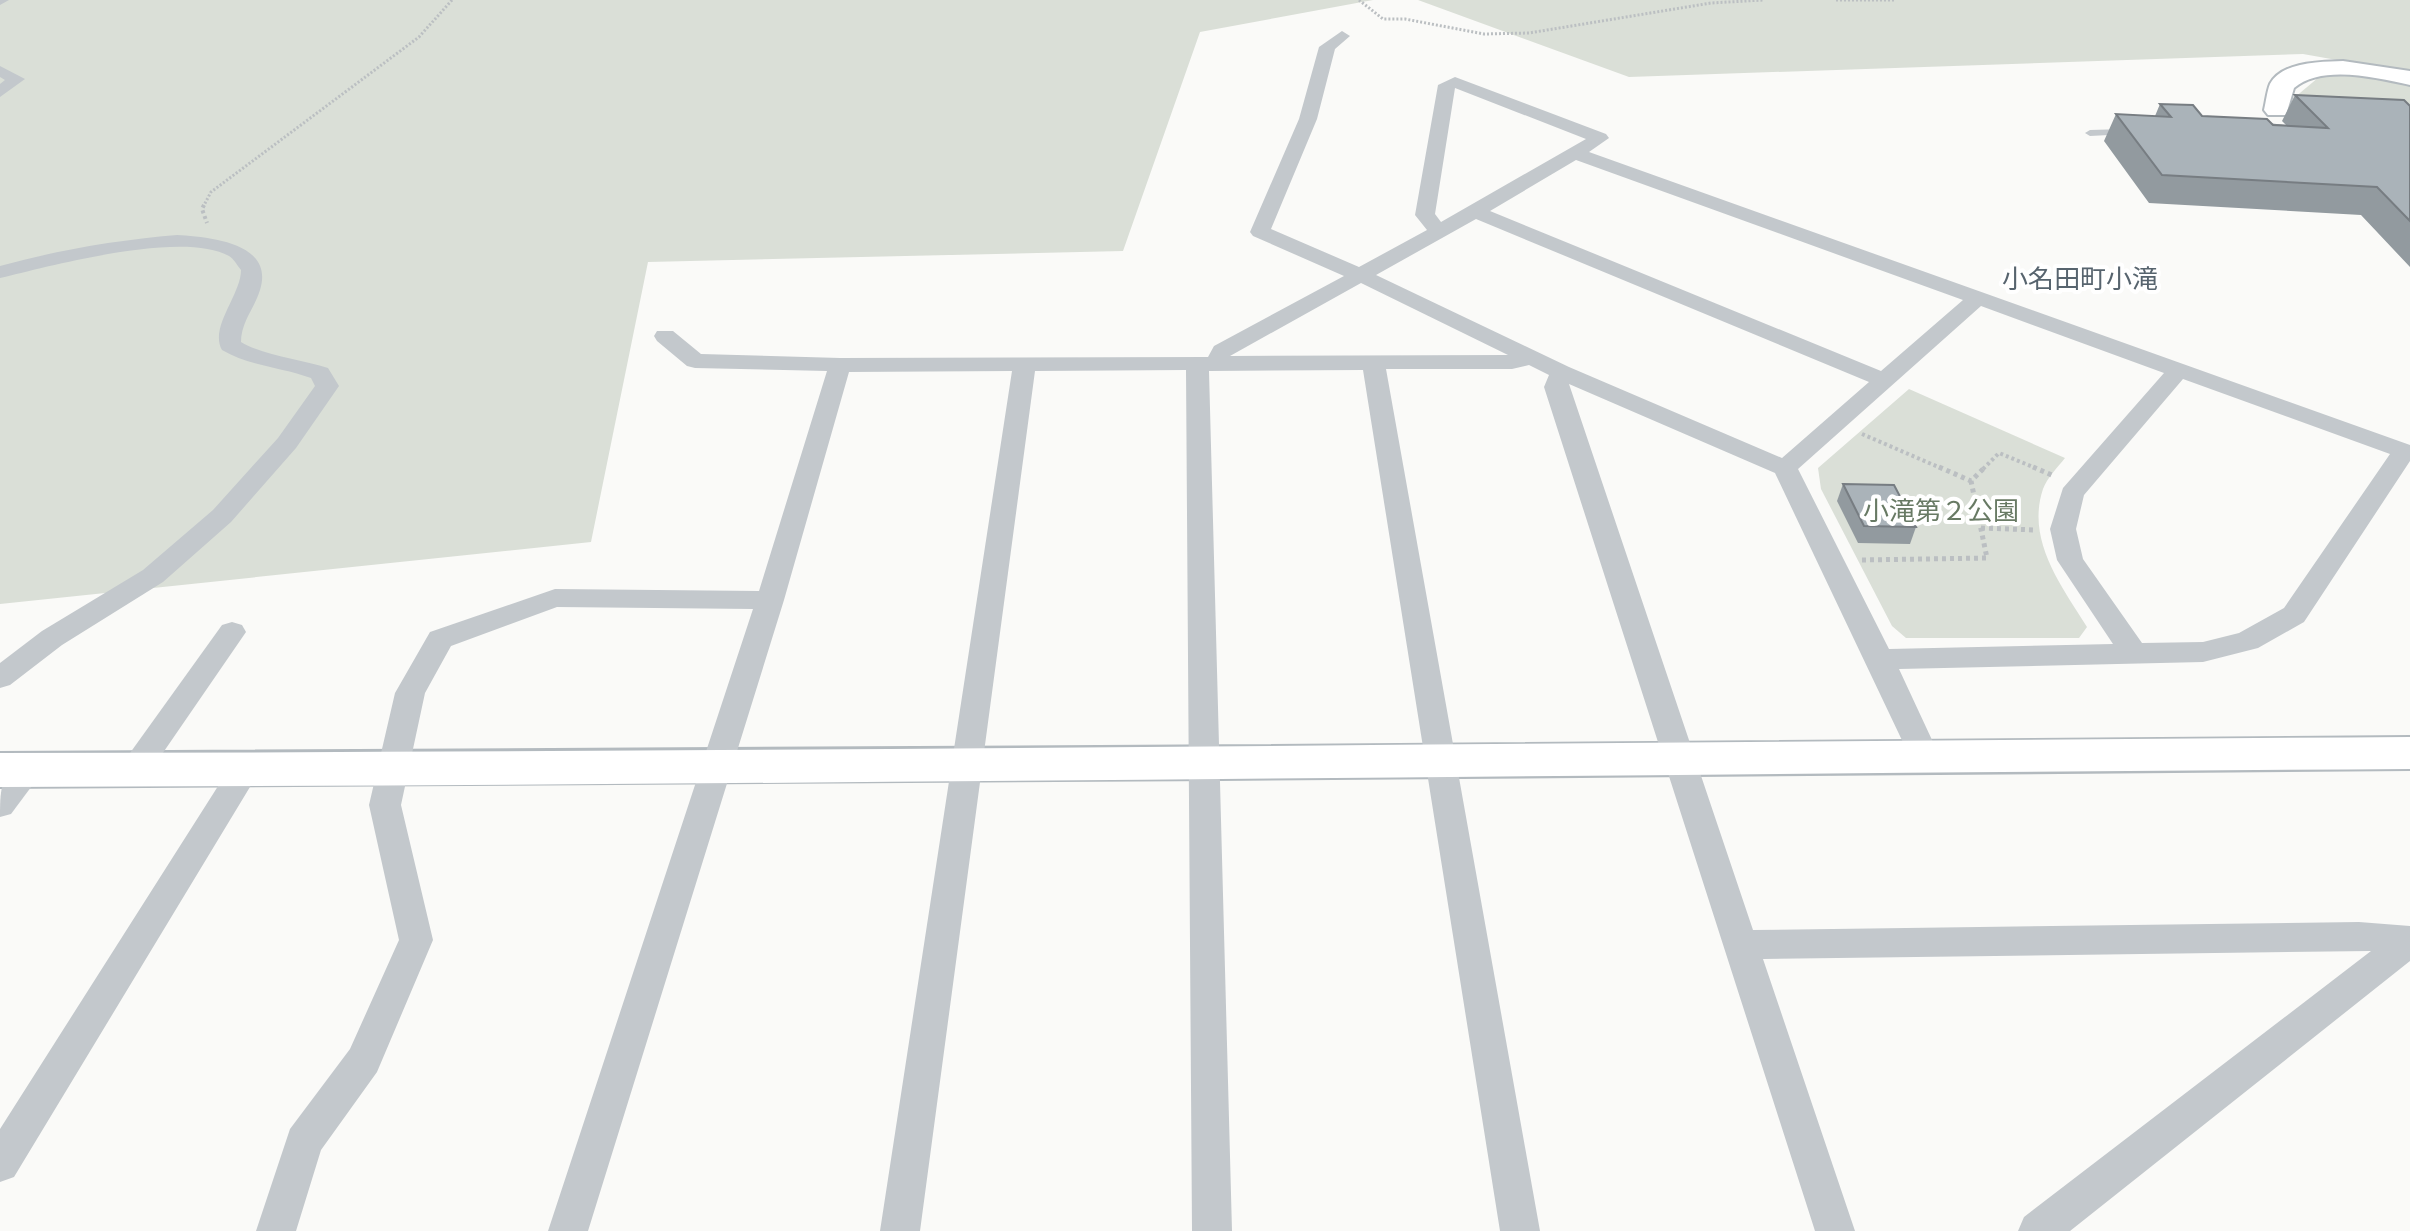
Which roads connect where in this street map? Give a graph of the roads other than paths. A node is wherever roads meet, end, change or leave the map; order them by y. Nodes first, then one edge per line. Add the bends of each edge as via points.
1 (1342, 36) dead end
2 (0, 71) edge
3 (2410, 78) edge
4 (0, 92) edge
5 (2281, 108) dead end
6 (2136, 132) edge
7 (2090, 133) dead end
8 (1577, 154) junction
9 (1475, 212) junction
10 (1438, 231) junction
11 (0, 272) edge
12 (1360, 275) junction
13 (1977, 299) junction
14 (665, 336) dead end
15 (1535, 357) junction
16 (1373, 363) junction
17 (840, 365) junction
18 (1206, 365) junction
19 (1024, 366) junction
20 (1561, 372) junction
21 (2177, 372) junction
22 (1883, 380) junction
23 (1785, 468) junction
24 (770, 600) junction
25 (232, 632) dead end
26 (2134, 654) junction
27 (1880, 659) junction
28 (0, 678) edge
29 (2410, 753) edge
30 (1924, 755) junction
31 (1440, 759) junction
32 (1677, 759) junction
33 (967, 765) junction
34 (1205, 765) junction
35 (136, 768) junction
36 (392, 768) junction
37 (245, 769) junction
38 (716, 769) junction
39 (13, 770) edge
40 (0, 805) edge
41 (2410, 941) edge
42 (1738, 945) junction
43 (0, 1164) edge
44 (276, 1231) edge
45 (568, 1231) edge
46 (900, 1231) edge
47 (1212, 1231) edge
48 (1520, 1231) edge
49 (1835, 1231) edge
50 (2038, 1231) edge

1 - 12 street via 1327,47 1318,95 1298,151 1260,232
2 - 4 street via 17,79
3 - 5 street via 2355,70 2307,72 2282,85
6 - 7 lane
8 - 9 street
8 - 10 street via 1600,138 1455,82 1447,85 1425,215
8 - 13 street
9 - 10 street
9 - 22 street
10 - 12 street
11 - 28 street via 58,256 135,245 183,241 230,248 251,269 251,292 228,332 230,345 248,356 320,373 327,386 287,443 222,516 153,576 52,638
12 - 15 street
12 - 18 street via 1222,351
13 - 21 street
13 - 22 street
14 - 17 street via 695,361
15 - 16 street via 1512,362
15 - 20 street
16 - 18 street
16 - 31 street
17 - 19 street
17 - 24 street
18 - 19 street
18 - 34 street
19 - 33 street
20 - 23 street
20 - 32 street via 1556,387
21 - 26 street via 2072,493 2063,533 2070,560
21 - 26 street via 2404,451 2294,615 2248,641 2203,652
22 - 23 street
23 - 27 street
24 - 36 street via 555,598 440,639 410,693
24 - 38 street
25 - 35 street
26 - 27 street
27 - 30 street
29 - 30 street
30 - 32 street
31 - 32 street
31 - 34 street
31 - 48 street
32 - 42 street
33 - 34 street
33 - 38 street
33 - 46 street
34 - 47 street
35 - 37 street
35 - 39 street
36 - 37 street
36 - 38 street
36 - 44 street via 385,805 416,940 364,1060 304,1142
37 - 43 street
38 - 45 street
39 - 40 street
41 - 42 street via 2359,936
41 - 50 street
42 - 49 street

